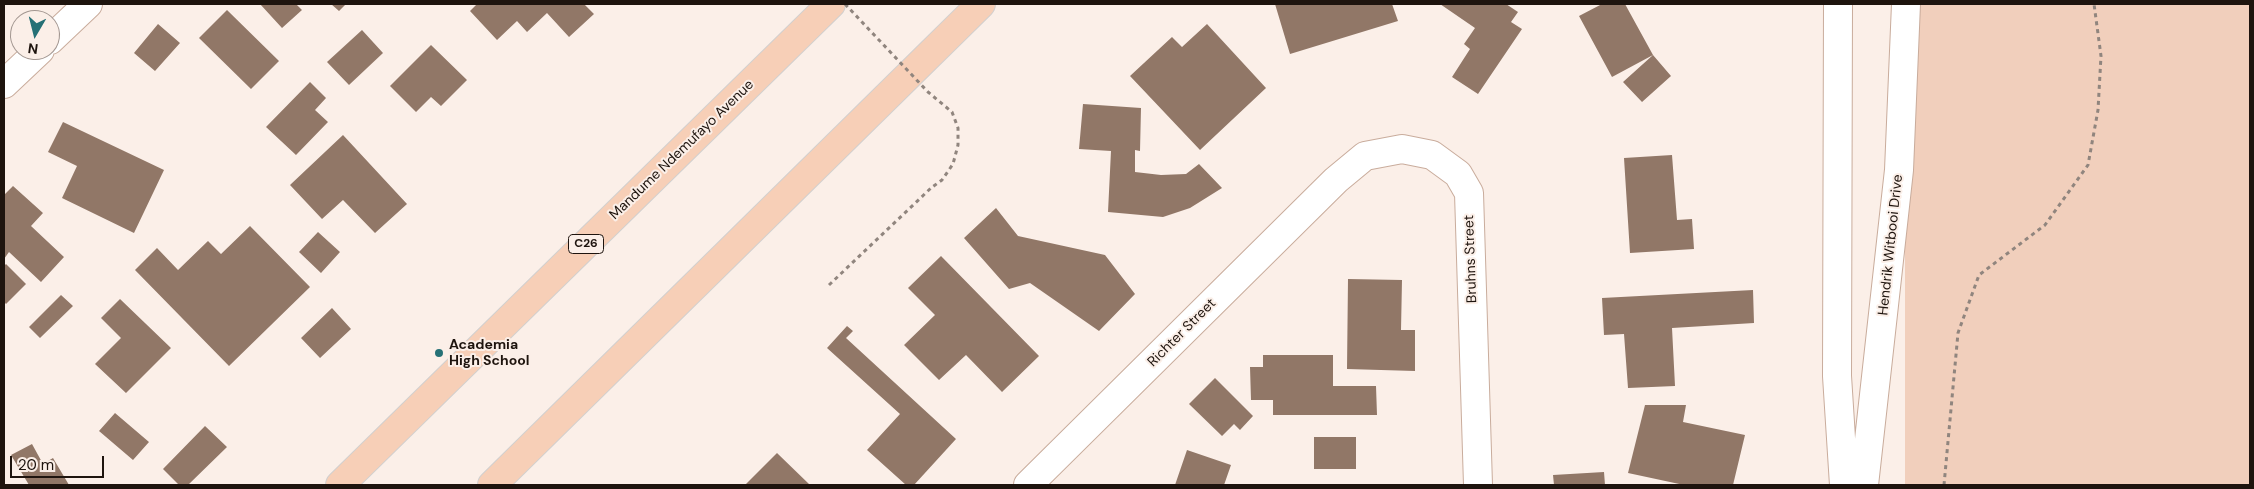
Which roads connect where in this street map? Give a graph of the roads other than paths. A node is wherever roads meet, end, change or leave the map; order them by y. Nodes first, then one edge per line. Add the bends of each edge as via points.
1 (88, 4) edge
2 (831, 4) edge
3 (981, 4) edge
4 (1838, 4) edge
5 (1906, 4) edge
6 (60, 31) edge
7 (29, 60) edge
8 (4, 84) edge
9 (1336, 180) joint
10 (340, 485) edge
11 (492, 485) edge
12 (1028, 485) edge
13 (1478, 485) edge
14 (1844, 485) edge
15 (1864, 485) edge

1 - 6 street
2 - 10 main road, Mandume Ndemufayo Avenue / C26
3 - 11 main road
4 - 14 street via 1837,376
5 - 15 street, Hendrik Witbooi Drive via 1899,170
7 - 8 street
9 - 12 street, Richter Street
9 - 13 street, Bruhns Street via 1365,156 1402,149 1432,155 1458,174 1469,193

